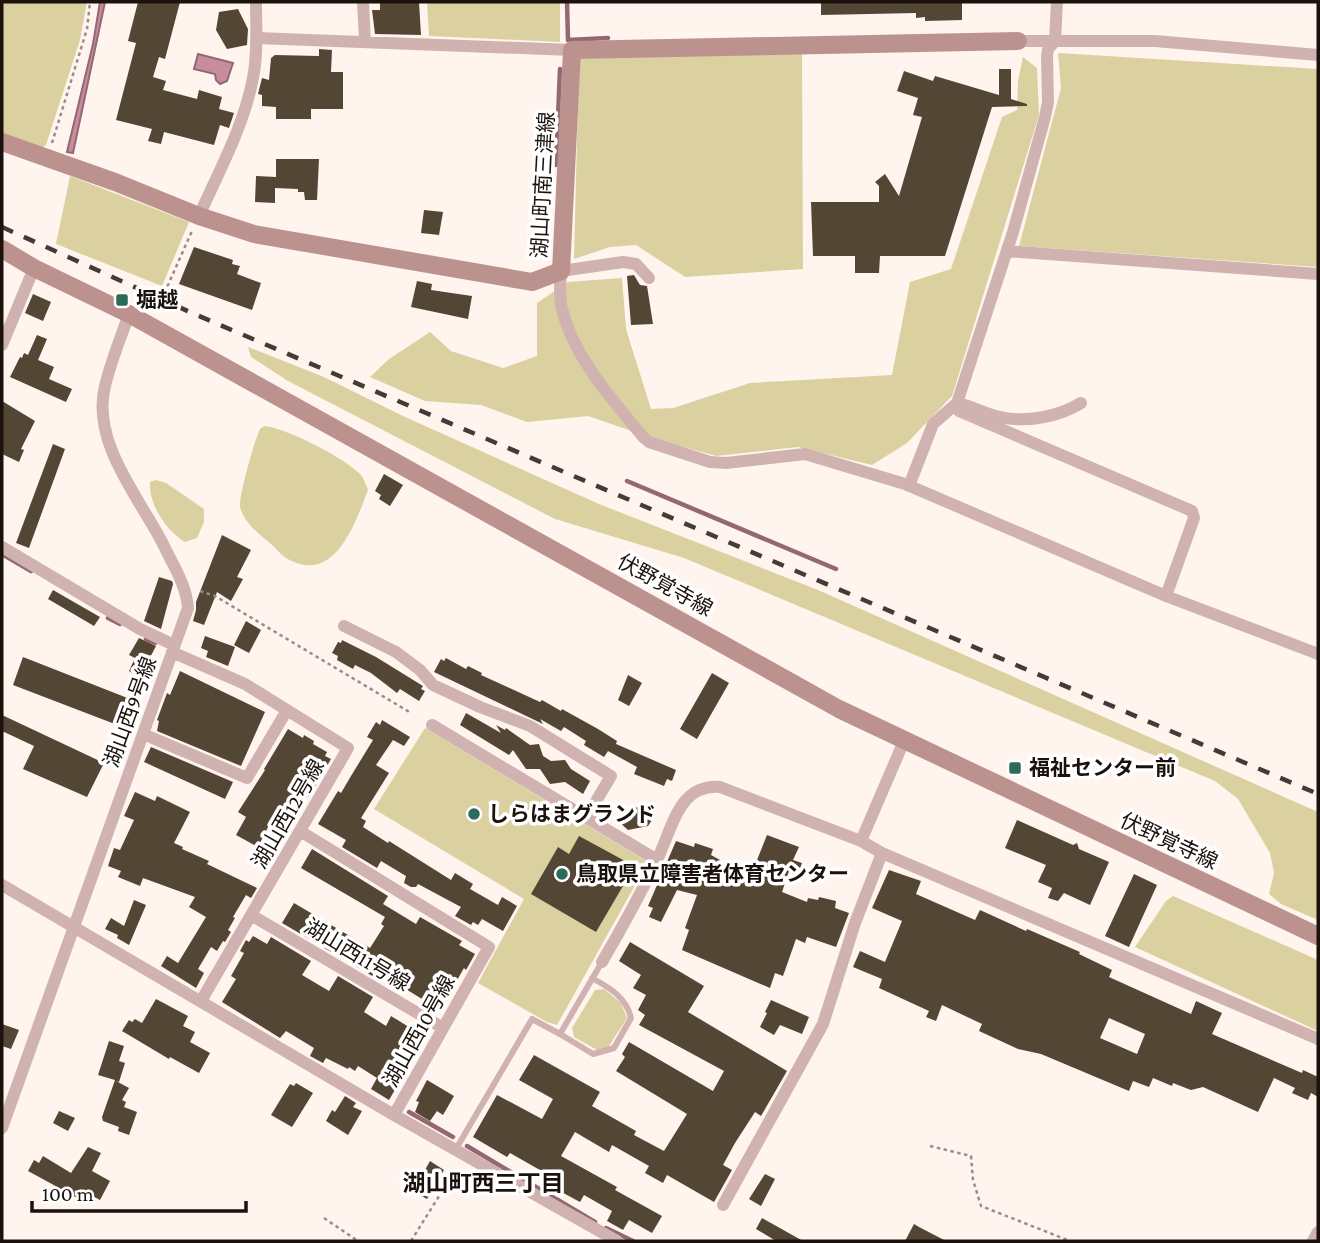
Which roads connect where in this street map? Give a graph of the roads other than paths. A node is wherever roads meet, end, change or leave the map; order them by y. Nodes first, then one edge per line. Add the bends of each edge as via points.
1 (256, 2) edge
2 (363, 2) edge
3 (1057, 2) edge
4 (257, 38) junction
5 (365, 41) junction
6 (1018, 41) joint
7 (1055, 41) junction
8 (572, 50) junction
9 (1318, 55) edge
10 (2, 142) edge
11 (199, 216) junction
12 (2, 249) edge
13 (1007, 251) junction
14 (34, 268) junction
15 (561, 271) junction
16 (1318, 274) edge
17 (649, 278) dead end
18 (130, 314) junction
19 (2, 345) edge
20 (957, 403) junction
21 (1081, 403) dead end
22 (909, 486) junction
23 (2, 548) edge
24 (1166, 596) junction
25 (344, 626) dead end
26 (173, 648) junction
27 (1318, 654) edge
28 (288, 710) junction
29 (432, 725) dead end
30 (143, 734) junction
31 (904, 741) junction
32 (586, 818) junction
33 (300, 831) junction
34 (861, 841) junction
35 (882, 853) junction
36 (657, 860) junction
37 (2, 885) edge
38 (251, 915) junction
39 (75, 928) junction
40 (1318, 936) edge
41 (601, 962) joint
42 (592, 978) junction
43 (201, 1001) junction
44 (443, 1028) junction
45 (560, 1034) junction
46 (1318, 1040) edge
47 (394, 1115) junction
48 (2, 1128) edge
49 (456, 1149) junction
50 (723, 1205) dead end
51 (1318, 1232) edge
52 (612, 1240) edge
53 (1313, 1241) edge

1 - 4 street
2 - 5 street
3 - 7 street
4 - 5 street
4 - 11 street via 253,78 237,130
5 - 8 street
6 - 7 street
6 - 8 main road
7 - 9 street via 1155,41
7 - 13 street via 1047,56 1045,117
8 - 15 main road, 湖山町南三津線
10 - 11 main road, 湖山町南三津線
11 - 15 main road, 湖山町南三津線 via 254,234 532,282
12 - 14 main road, 伏野覚寺線
13 - 16 street
13 - 20 street
14 - 18 main road, 伏野覚寺線
14 - 19 street
15 - 17 street via 622,262 636,264
15 - 22 street via 562,310 576,344 608,394 649,442 710,462 805,454
18 - 26 street, 湖山西9号線 via 104,387 102,416 118,468 186,589 188,608
18 - 31 main road, 伏野覚寺線
20 - 21 street via 1000,417 1025,419 1047,417
20 - 22 street via 933,424
20 - 24 street via 960,411 1192,511 1194,518
22 - 24 street
23 - 26 street, 湖山西12号線
24 - 27 street
25 - 32 street via 396,652 433,685 530,726 611,776
26 - 28 street, 湖山西12号線
26 - 30 street, 湖山西9号線
28 - 30 street via 247,778
28 - 33 street, 湖山西12号線 via 348,748
29 - 32 street
30 - 39 street, 湖山西9号線
31 - 34 street
31 - 40 main road, 伏野覚寺線
32 - 36 street
33 - 38 street, 湖山西12号線
33 - 44 street, 湖山西10号線 via 489,947
34 - 35 street
34 - 36 street via 732,790 708,786 687,798
35 - 46 street
35 - 50 street via 823,1024
36 - 41 street
37 - 39 street, 湖山西10号線
38 - 43 street, 湖山西12号線
38 - 44 street, 湖山西11号線
39 - 43 street, 湖山西10号線
39 - 48 street, 湖山西9号線
41 - 42 lane
42 - 45 lane
42 - 45 lane via 628,1008 631,1018 614,1048 593,1054
43 - 47 street, 湖山西10号線
44 - 47 street, 湖山西10号線
45 - 49 lane via 532,1019
47 - 49 street
49 - 52 street
51 - 53 street

